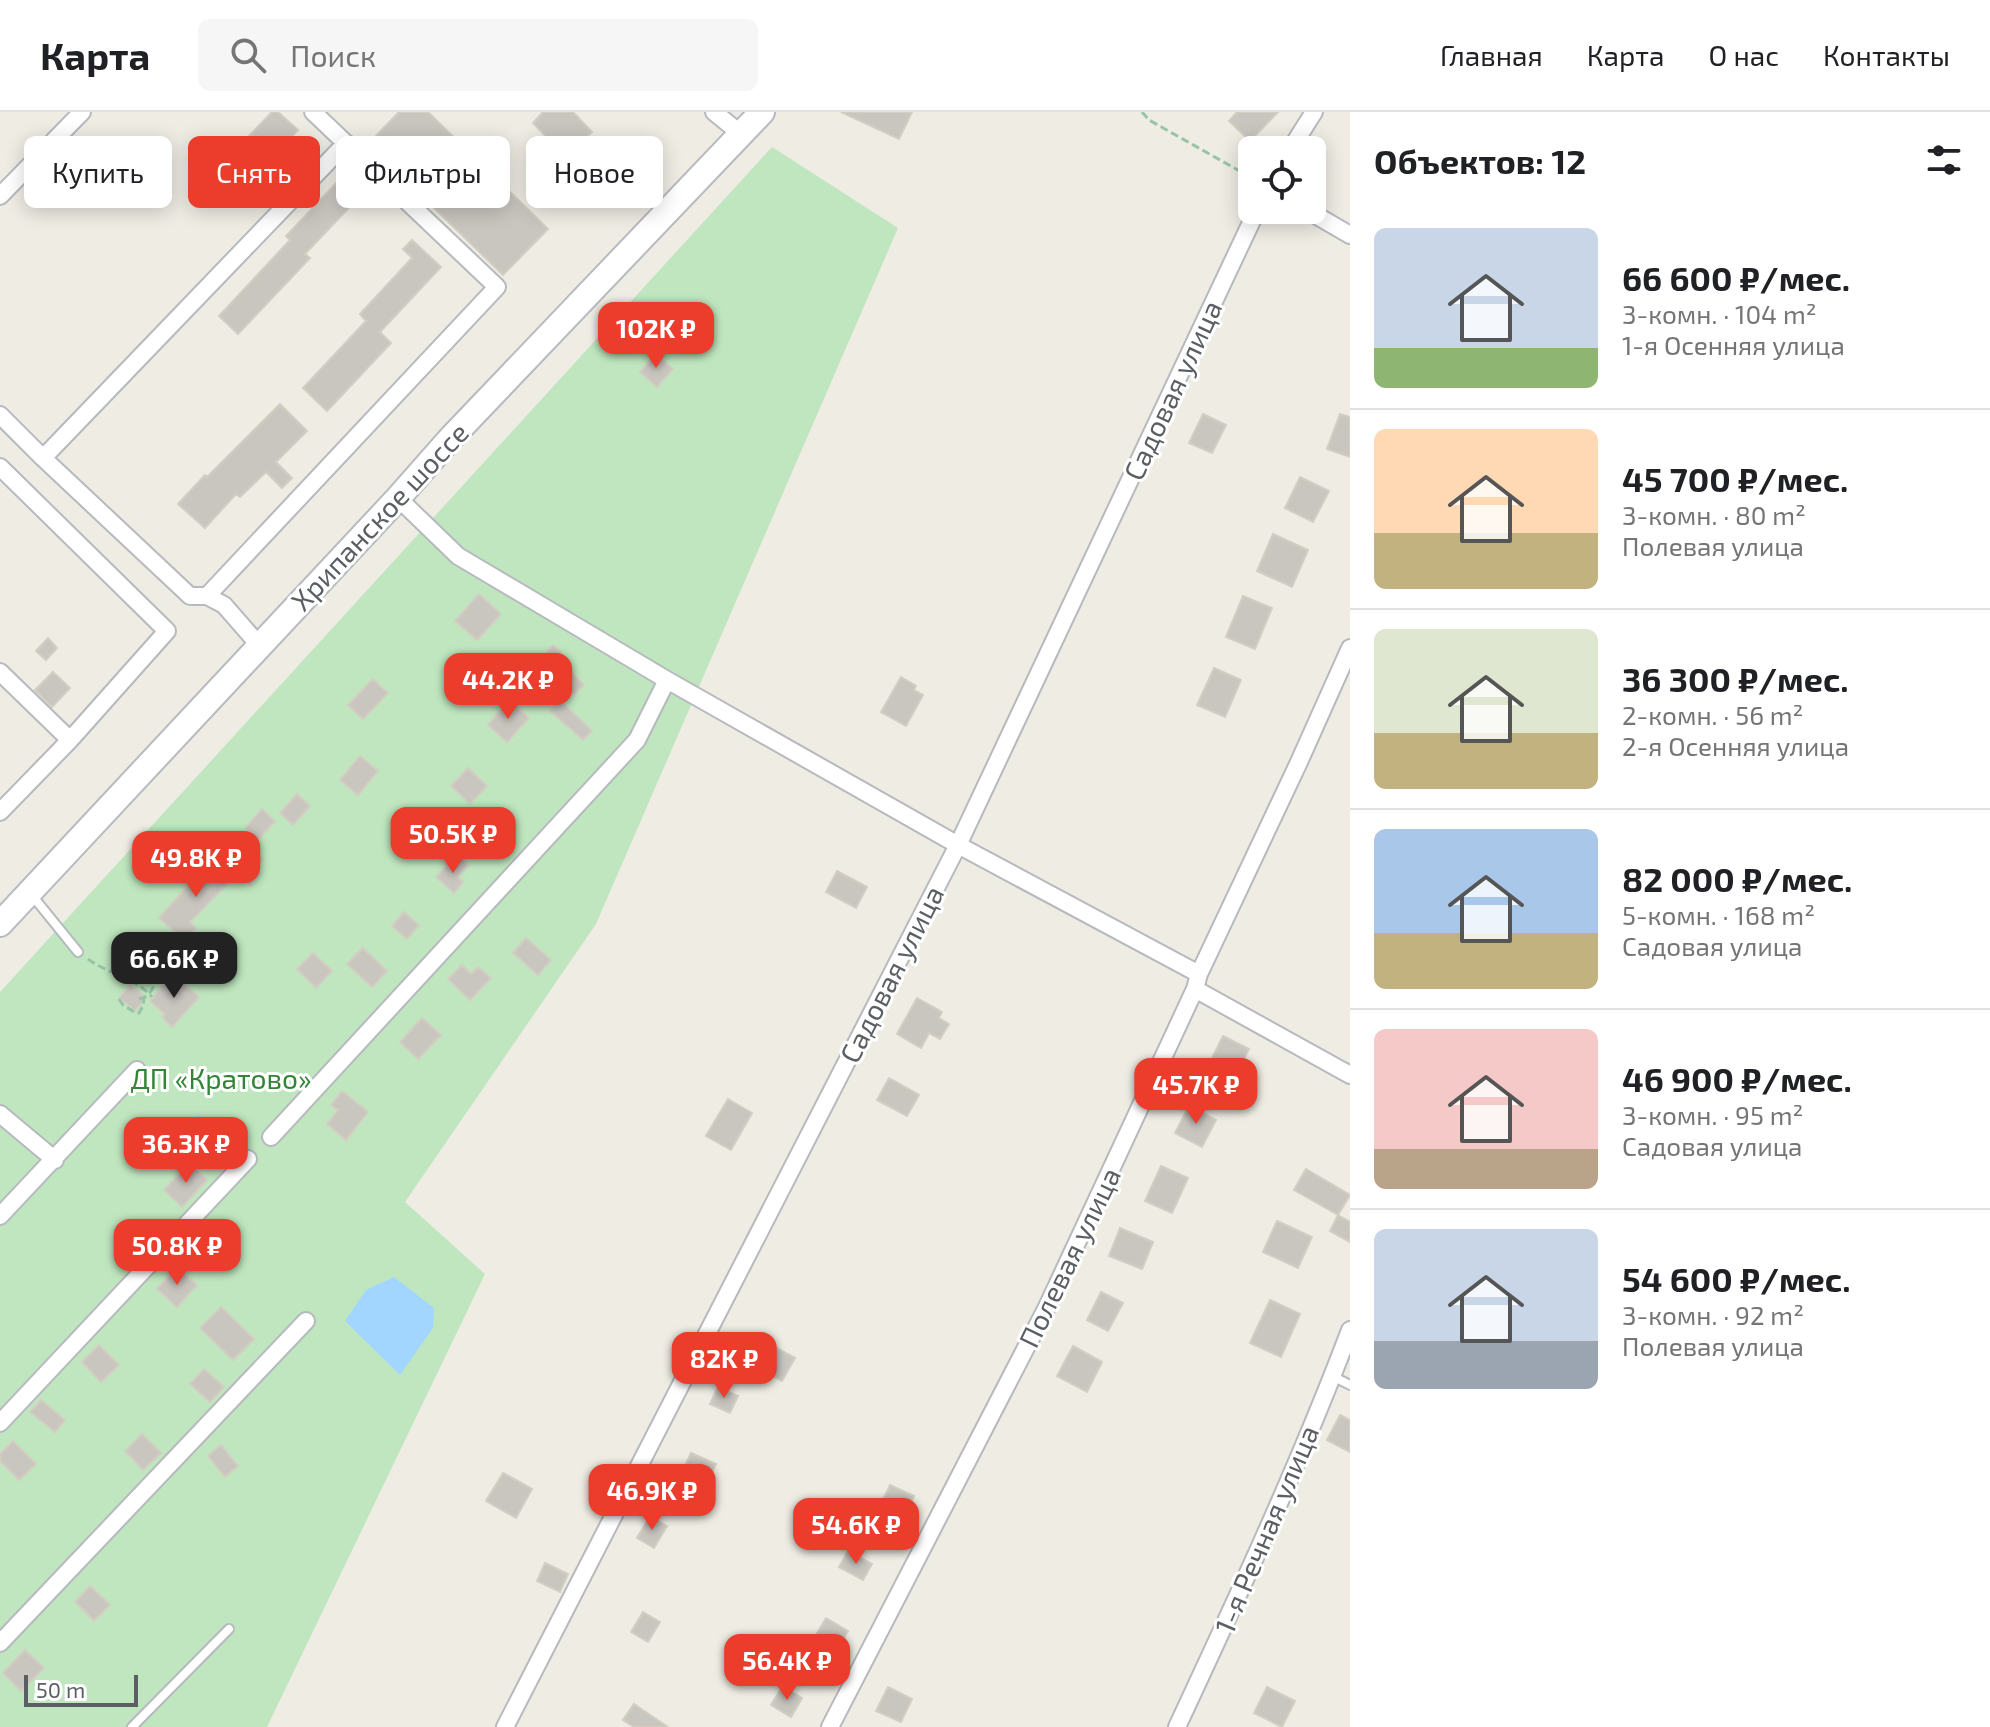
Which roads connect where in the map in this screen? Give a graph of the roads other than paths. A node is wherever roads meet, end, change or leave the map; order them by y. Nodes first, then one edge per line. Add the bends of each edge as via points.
1 (82, 112) edge
2 (313, 112) edge
3 (714, 112) edge
4 (762, 112) edge
5 (1314, 112) edge
6 (741, 134) junction
7 (339, 136) edge
8 (1299, 136) edge
9 (336, 153) edge
10 (0, 196) edge
11 (414, 208) edge
12 (1326, 221) edge
13 (1250, 224) edge
14 (1350, 235) edge
15 (0, 415) edge
16 (43, 458) junction
17 (0, 467) edge
18 (398, 498) junction
19 (207, 596) junction
20 (259, 645) junction
21 (1350, 648) edge
22 (0, 672) edge
23 (667, 680) junction
24 (70, 740) junction
25 (0, 812) edge
26 (958, 845) junction
27 (30, 892) junction
28 (0, 924) edge
29 (78, 952) road end
30 (1197, 982) junction
31 (137, 1070) dead end
32 (1350, 1075) edge
33 (0, 1114) edge
34 (271, 1137) dead end
35 (248, 1159) dead end
36 (55, 1160) junction
37 (0, 1216) edge
38 (306, 1321) dead end
39 (1350, 1330) edge
40 (1332, 1376) junction
41 (1350, 1385) edge
42 (0, 1423) edge
43 (229, 1629) dead end
44 (0, 1643) edge
45 (132, 1727) edge
46 (505, 1727) edge
47 (830, 1727) edge
48 (1177, 1727) edge

1 - 10 street
2 - 7 street
3 - 6 street
4 - 6 main road, Хрипанское шоссе
5 - 8 street
6 - 18 main road, Хрипанское шоссе
9 - 16 street
11 - 19 street via 497,287
12 - 14 street
13 - 26 street, Садовая улица
15 - 16 street
16 - 19 street via 190,596
17 - 24 street via 167,631
18 - 20 main road, Хрипанское шоссе
18 - 23 street via 458,556
19 - 20 street via 224,605
20 - 27 main road, Хрипанское шоссе
21 - 30 street, Полевая улица
22 - 24 street
23 - 26 street
23 - 34 street via 637,740
24 - 25 street
26 - 30 street
26 - 46 street, Садовая улица
27 - 28 main road, Хрипанское шоссе
27 - 29 lane
30 - 32 street
30 - 47 street, Полевая улица via 1047,1307
31 - 36 street
33 - 36 street
35 - 42 street
36 - 37 street
38 - 44 street
39 - 40 street, 1-я Речная улица
40 - 41 lane
40 - 48 street, 1-я Речная улица
43 - 45 lane

